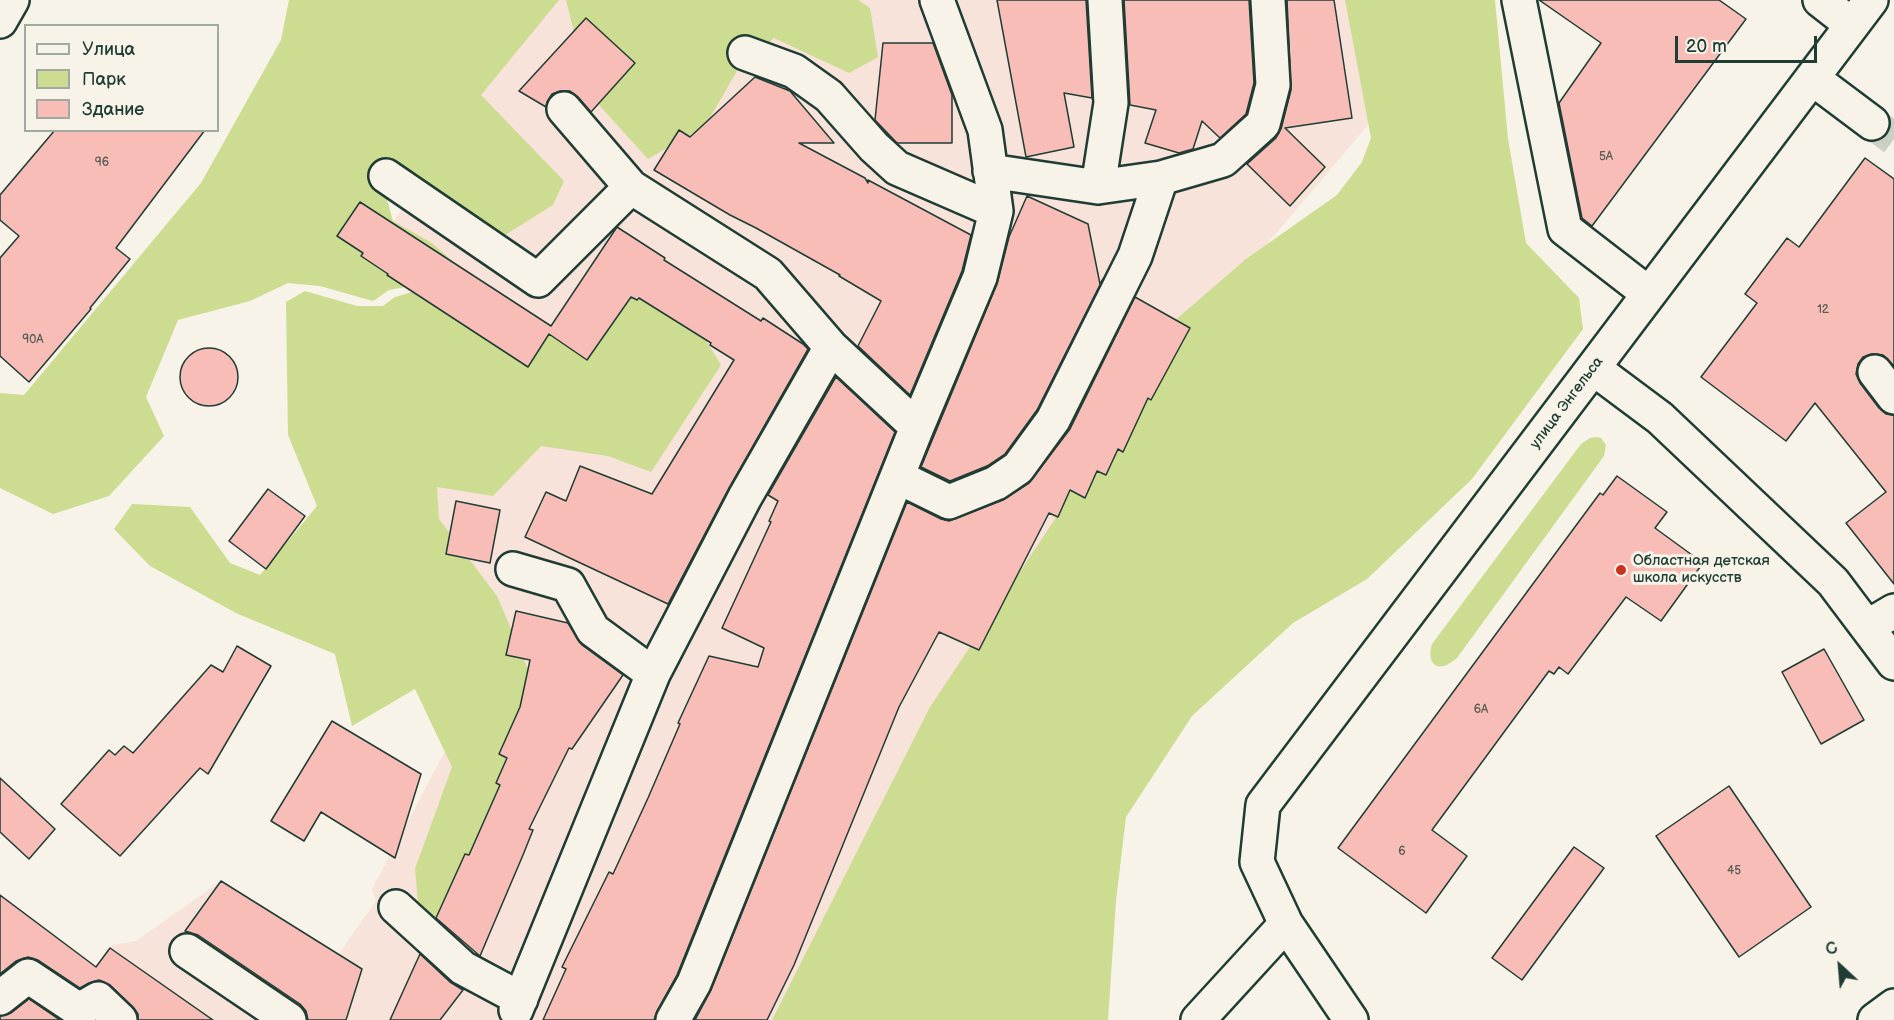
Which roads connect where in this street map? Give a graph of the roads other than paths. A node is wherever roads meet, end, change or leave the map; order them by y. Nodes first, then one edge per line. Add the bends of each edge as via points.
1 (12, 0) edge
2 (937, 0) edge
3 (1105, 0) edge
4 (1268, 0) edge
5 (1519, 0) edge
6 (1820, 0) edge
7 (1862, 13) edge
8 (0, 21) edge
9 (745, 53) dead end
10 (1812, 78) junction
11 (564, 109) dead end
12 (1872, 123) tunnel mouth
13 (990, 171) junction
14 (386, 176) dead end
15 (1161, 178) junction
16 (631, 187) junction
17 (1098, 187) junction
18 (996, 211) junction
19 (1649, 294) junction
20 (831, 347) junction
21 (1593, 368) junction
22 (917, 427) junction
23 (898, 477) junction
24 (513, 569) dead end
25 (1880, 619) edge
26 (1894, 663) edge
27 (653, 674) junction
28 (396, 907) dead end
29 (1286, 924) junction
30 (187, 951) dead end
31 (0, 998) edge
32 (1894, 1006) edge
33 (120, 1020) edge
34 (289, 1020) edge
35 (673, 1020) edge
36 (1198, 1020) edge
37 (1351, 1020) edge
38 (1875, 1020) edge

1 - 8 street
2 - 13 street via 986,129
3 - 17 street via 1111,103
4 - 15 street via 1273,85 1263,124 1223,160
5 - 19 street via 1565,229
6 - 7 street
7 - 10 street, улица Энгельса
9 - 18 street via 794,71 829,96 897,168
10 - 12 street
10 - 19 street, улица Энгельса
11 - 16 street
13 - 17 street
13 - 18 street
14 - 16 street via 538,280
15 - 17 street
15 - 23 street via 1135,256 1053,420 1018,468 996,483 949,502
16 - 20 street via 768,274
18 - 22 street via 980,278
19 - 21 street, улица Энгельса
20 - 22 street
20 - 27 street via 745,497
21 - 25 street via 1660,418 1833,582
21 - 29 street, улица Энгельса via 1263,805 1257,862
22 - 23 street
23 - 35 street via 694,983
24 - 27 street via 568,585 593,630
25 - 26 street
27 - 28 street via 519,1005 463,968
29 - 36 street
29 - 37 street
30 - 34 street
31 - 33 street via 28,976 79,1010 98,999
32 - 38 street

